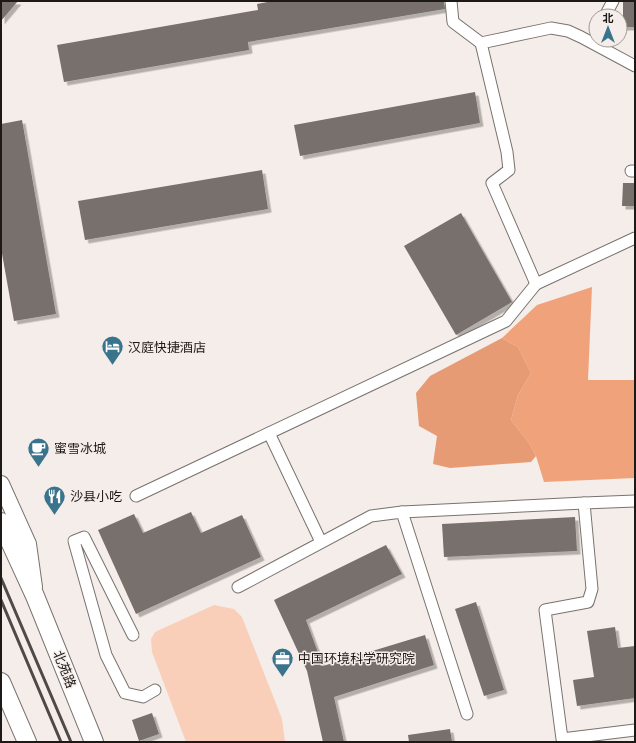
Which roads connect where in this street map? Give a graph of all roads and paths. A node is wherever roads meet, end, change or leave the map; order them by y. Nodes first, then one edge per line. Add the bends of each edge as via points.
1 (451, 1) edge
2 (588, 37) edge
3 (481, 43) junction
4 (608, 48) edge
5 (635, 66) edge
6 (635, 238) edge
7 (536, 284) junction
8 (269, 433) junction
9 (1, 484) edge
10 (136, 496) dead end
11 (635, 501) edge
12 (584, 503) junction
13 (402, 512) junction
14 (1, 522) edge
15 (321, 542) junction
16 (238, 587) dead end
17 (35, 596) junction
18 (133, 635) dead end
19 (1, 682) edge
20 (155, 690) dead end
21 (467, 714) dead end
22 (635, 730) edge
23 (559, 741) edge
24 (27, 742) edge
25 (94, 742) edge

1 - 3 street via 453,22
2 - 3 street via 551,28
3 - 7 street via 509,170 492,184
4 - 5 street
6 - 7 street
7 - 8 street via 506,321
8 - 10 street
8 - 15 street
9 - 17 street, 北苑路 via 28,544
11 - 12 street
12 - 13 street
12 - 23 street via 592,589 588,602 545,610
13 - 15 street via 371,516
13 - 21 street
14 - 17 main road, 北苑路
15 - 16 street
17 - 25 main road, 北苑路
18 - 20 street via 84,537 74,541 106,655 125,693 143,697
19 - 24 main road
22 - 23 street

